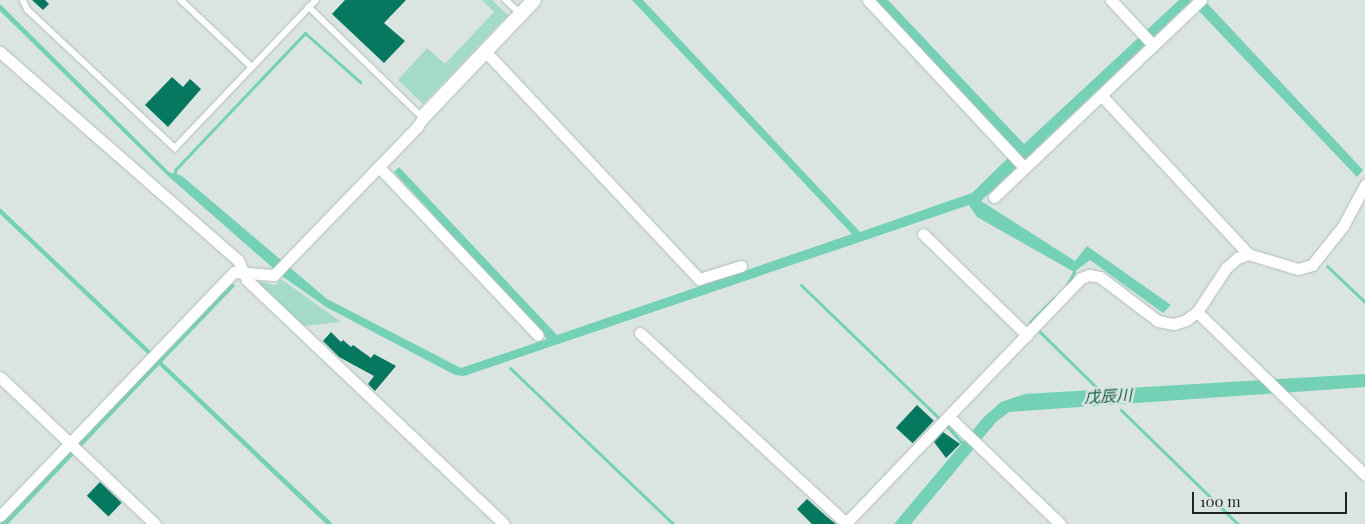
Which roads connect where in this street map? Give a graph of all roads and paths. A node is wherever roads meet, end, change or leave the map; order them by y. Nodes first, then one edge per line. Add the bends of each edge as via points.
1 (22, 0) edge
2 (181, 0) edge
3 (316, 0) edge
4 (506, 0) edge
5 (534, 0) edge
6 (868, 0) edge
7 (1111, 0) edge
8 (1201, 0) edge
9 (309, 7) junction
10 (521, 14) junction
11 (1153, 45) junction
12 (485, 51) junction
13 (0, 52) edge
14 (252, 67) junction
15 (1101, 95) junction
16 (424, 117) junction
17 (379, 167) junction
18 (1024, 167) junction
19 (1365, 185) edge
20 (994, 197) dead end
21 (923, 234) dead end
22 (1248, 254) junction
23 (741, 266) dead end
24 (245, 273) junction
25 (1197, 312) junction
26 (640, 333) dead end
27 (1027, 334) junction
28 (538, 336) dead end
29 (0, 377) edge
30 (945, 421) junction
31 (74, 447) junction
32 (1365, 474) edge
33 (0, 516) edge
34 (155, 524) edge
35 (504, 524) edge
36 (845, 524) edge
37 (1060, 524) edge

1 - 14 lane via 28,10 175,148
2 - 14 lane
3 - 9 lane
4 - 10 lane
5 - 10 street
6 - 18 street
7 - 11 street
8 - 11 street
9 - 14 lane
9 - 16 lane
10 - 12 street
11 - 15 street
12 - 16 street
12 - 23 street via 699,279
13 - 24 street via 238,260
15 - 18 street
15 - 22 street
16 - 17 street
17 - 24 street via 274,275
17 - 28 street
18 - 20 street
19 - 22 street via 1343,226 1312,265 1290,267
21 - 27 street
22 - 25 street via 1226,268
24 - 31 street via 234,272
24 - 35 street via 247,280
25 - 27 street via 1174,324 1158,321 1100,277 1089,274 1081,278
25 - 32 street
26 - 36 street
27 - 30 street
29 - 31 street
30 - 36 street
30 - 37 street via 965,432
31 - 33 street
31 - 34 street

